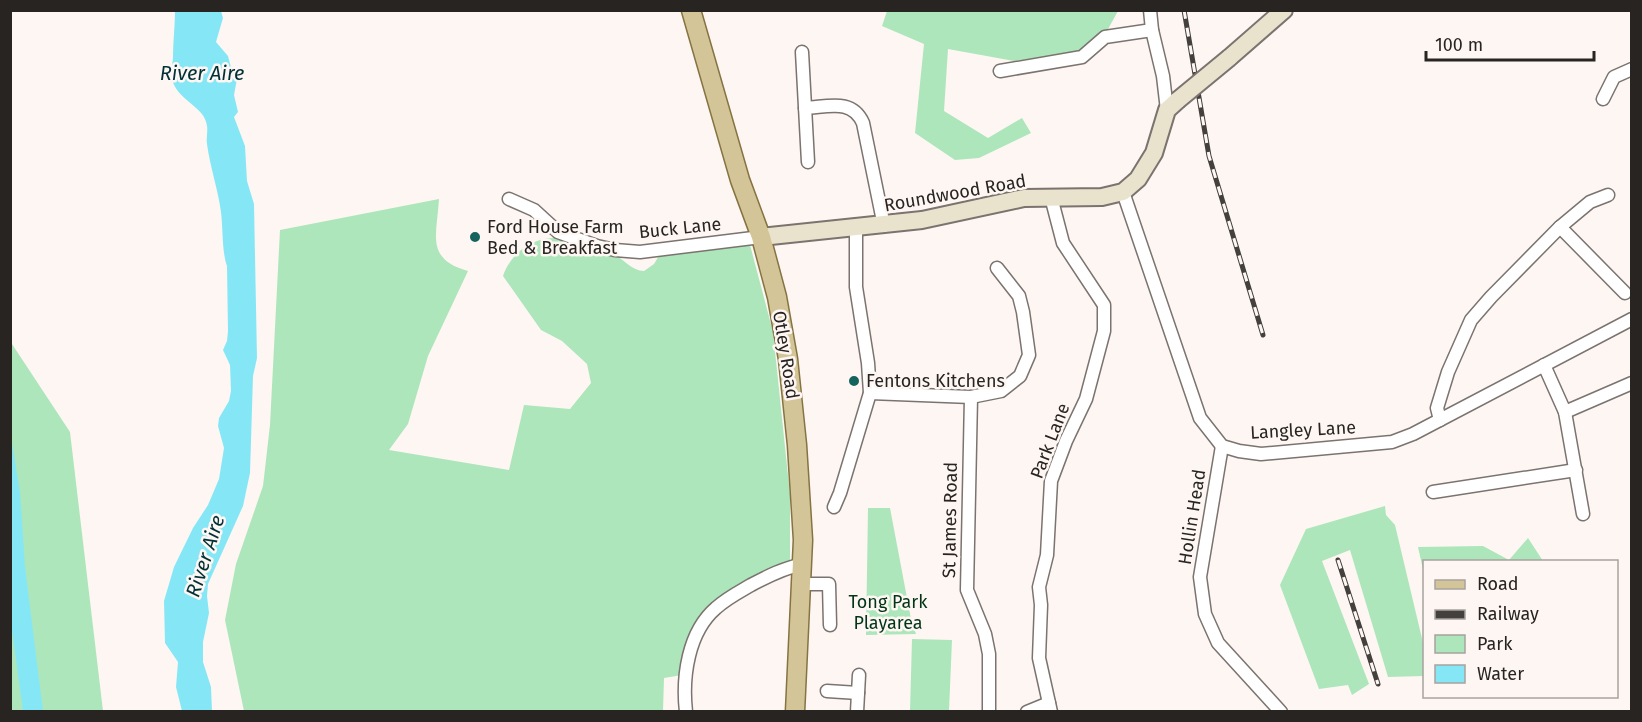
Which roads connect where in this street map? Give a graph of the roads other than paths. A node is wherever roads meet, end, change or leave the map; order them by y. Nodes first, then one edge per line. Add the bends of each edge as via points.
1 (691, 10) edge
2 (1150, 10) edge
3 (1284, 10) edge
4 (1152, 30) junction
5 (802, 52) dead end
6 (1632, 69) edge
7 (1000, 71) dead end
8 (1603, 99) dead end
9 (1173, 105) junction
10 (805, 108) junction
11 (808, 162) dead end
12 (1123, 192) junction
13 (1608, 195) dead end
14 (1051, 197) junction
15 (509, 199) dead end
16 (884, 226) junction
17 (1560, 227) junction
18 (856, 228) junction
19 (761, 237) junction
20 (997, 268) dead end
21 (1625, 293) dead end
22 (1632, 319) edge
23 (1544, 365) junction
24 (1632, 383) edge
25 (870, 393) junction
26 (970, 397) junction
27 (1565, 412) junction
28 (1440, 420) junction
29 (1222, 446) junction
30 (1576, 470) junction
31 (1433, 492) dead end
32 (834, 507) dead end
33 (1583, 514) dead end
34 (803, 564) junction
35 (802, 584) junction
36 (830, 625) dead end
37 (859, 675) dead end
38 (827, 691) dead end
39 (858, 693) junction
40 (1050, 707) edge
41 (686, 711) edge
42 (795, 711) edge
43 (857, 711) edge
44 (988, 711) edge
45 (1027, 711) edge
46 (1281, 711) edge

1 - 19 main road, Otley Road via 740,180
2 - 4 street
3 - 9 street, bridge
4 - 7 street via 1105,37 1082,57
4 - 9 street
5 - 10 street
6 - 8 street via 1614,77
9 - 12 street via 1154,153 1138,179
10 - 11 street
10 - 16 street via 844,106 859,115
12 - 14 street, Roundwood Road via 1102,197
12 - 29 street via 1200,418
13 - 17 street via 1590,202
14 - 16 street, Roundwood Road via 1024,198
14 - 40 street, Park Lane via 1064,243 1104,305 1104,331 1086,399 1051,481 1047,555 1039,586 1039,658
15 - 19 street, Buck Lane via 534,210 558,232 615,250 640,252
16 - 18 street, Roundwood Road
17 - 21 street
17 - 28 street via 1472,320 1448,372 1437,408
18 - 19 street, Roundwood Road
18 - 25 street via 856,287
19 - 34 main road, Otley Road via 777,297 791,381
20 - 26 street via 1019,297 1029,355 1020,376 1001,391
22 - 23 street, Langley Lane
23 - 27 street
23 - 28 street, Langley Lane
24 - 27 street
25 - 26 street
25 - 32 street
26 - 44 street, St James Road via 967,590 985,634
27 - 30 street
28 - 29 street, Langley Lane via 1392,442 1261,454
29 - 46 street, Hollin Head via 1200,577 1205,614 1218,643
30 - 31 street
30 - 33 street
34 - 35 main road, Otley Road
34 - 41 street via 765,578 714,609 700,628 690,654
35 - 36 street via 829,584
35 - 42 main road, Otley Road
37 - 39 street
38 - 39 street
39 - 43 street
40 - 45 street

